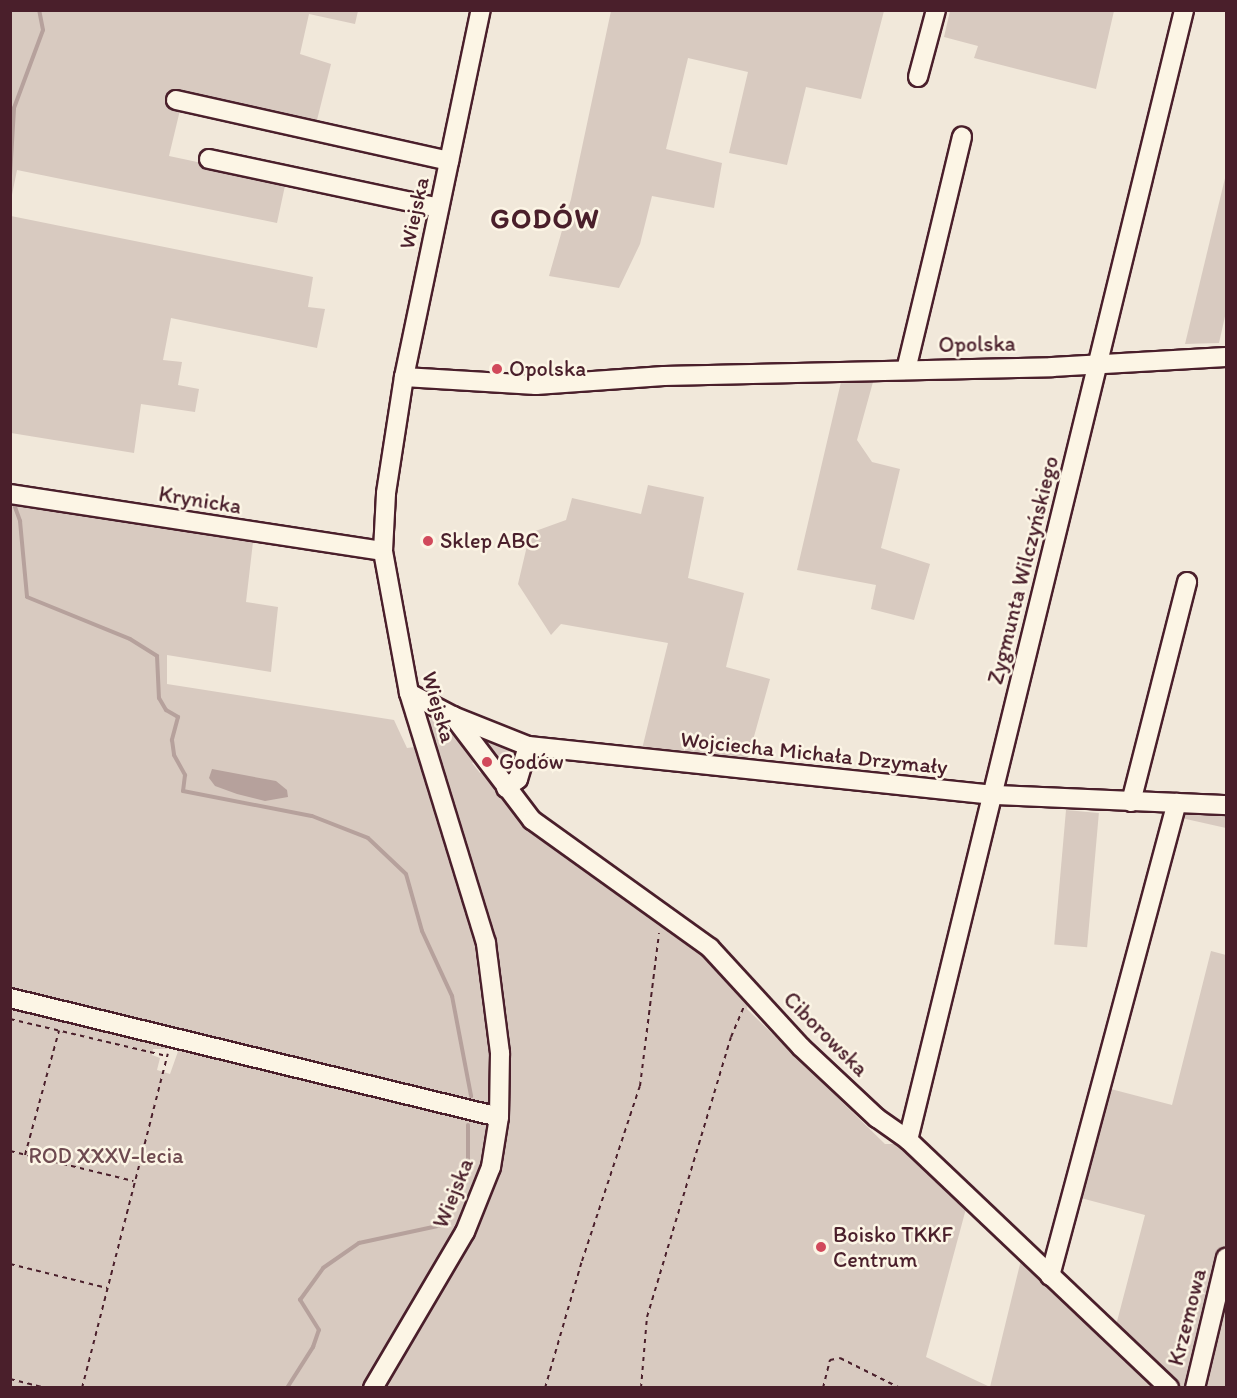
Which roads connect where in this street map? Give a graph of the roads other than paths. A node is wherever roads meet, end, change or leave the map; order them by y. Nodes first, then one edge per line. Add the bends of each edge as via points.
1 (481, 10) edge
2 (936, 10) edge
3 (1184, 10) edge
4 (918, 77) dead end
5 (176, 100) dead end
6 (962, 137) dead end
7 (209, 159) dead end
8 (449, 161) junction
9 (439, 208) junction
10 (1227, 357) edge
11 (1098, 364) junction
12 (906, 370) junction
13 (404, 377) junction
14 (10, 494) edge
15 (383, 551) junction
16 (1187, 582) dead end
17 (409, 693) junction
18 (453, 716) junction
19 (528, 746) junction
20 (506, 788) junction
21 (994, 795) junction
22 (1131, 802) junction
23 (1177, 803) junction
24 (1227, 805) edge
25 (10, 998) edge
26 (500, 1116) junction
27 (908, 1140) junction
28 (1227, 1258) edge
29 (1050, 1276) junction
30 (373, 1388) edge
31 (1168, 1388) edge
32 (1195, 1388) edge

1 - 8 street, Wiejska
2 - 4 street
3 - 11 street, Zygmunta Wilczyńskiego
5 - 8 street
6 - 12 street
7 - 9 street
8 - 9 street, Wiejska
9 - 13 street, Wiejska
10 - 11 street, Opolska
11 - 12 street, Opolska
11 - 21 street, Zygmunta Wilczyńskiego
12 - 13 street, Opolska via 664,376 536,385
13 - 15 street, Wiejska via 386,494
14 - 15 street, Krynicka
15 - 17 street, Wiejska
16 - 22 street
17 - 18 street, Wojciecha Michała Drzymały
17 - 26 street, Wiejska via 486,943 500,1053
18 - 19 street, Wojciecha Michała Drzymały
18 - 20 street, Ciborowska
19 - 20 street via 518,779
19 - 21 street, Wojciecha Michała Drzymały
20 - 27 street, Ciborowska via 532,820 710,948 809,1055 877,1118
21 - 22 street, Wojciecha Michała Drzymały
21 - 27 street, Zygmunta Wilczyńskiego
22 - 23 street, Wojciecha Michała Drzymały
23 - 24 street, Wojciecha Michała Drzymały
23 - 29 street
25 - 26 street
26 - 30 street, Wiejska via 491,1167 465,1232
27 - 29 street, Ciborowska
28 - 32 street, Krzemowa
29 - 31 street, Ciborowska

